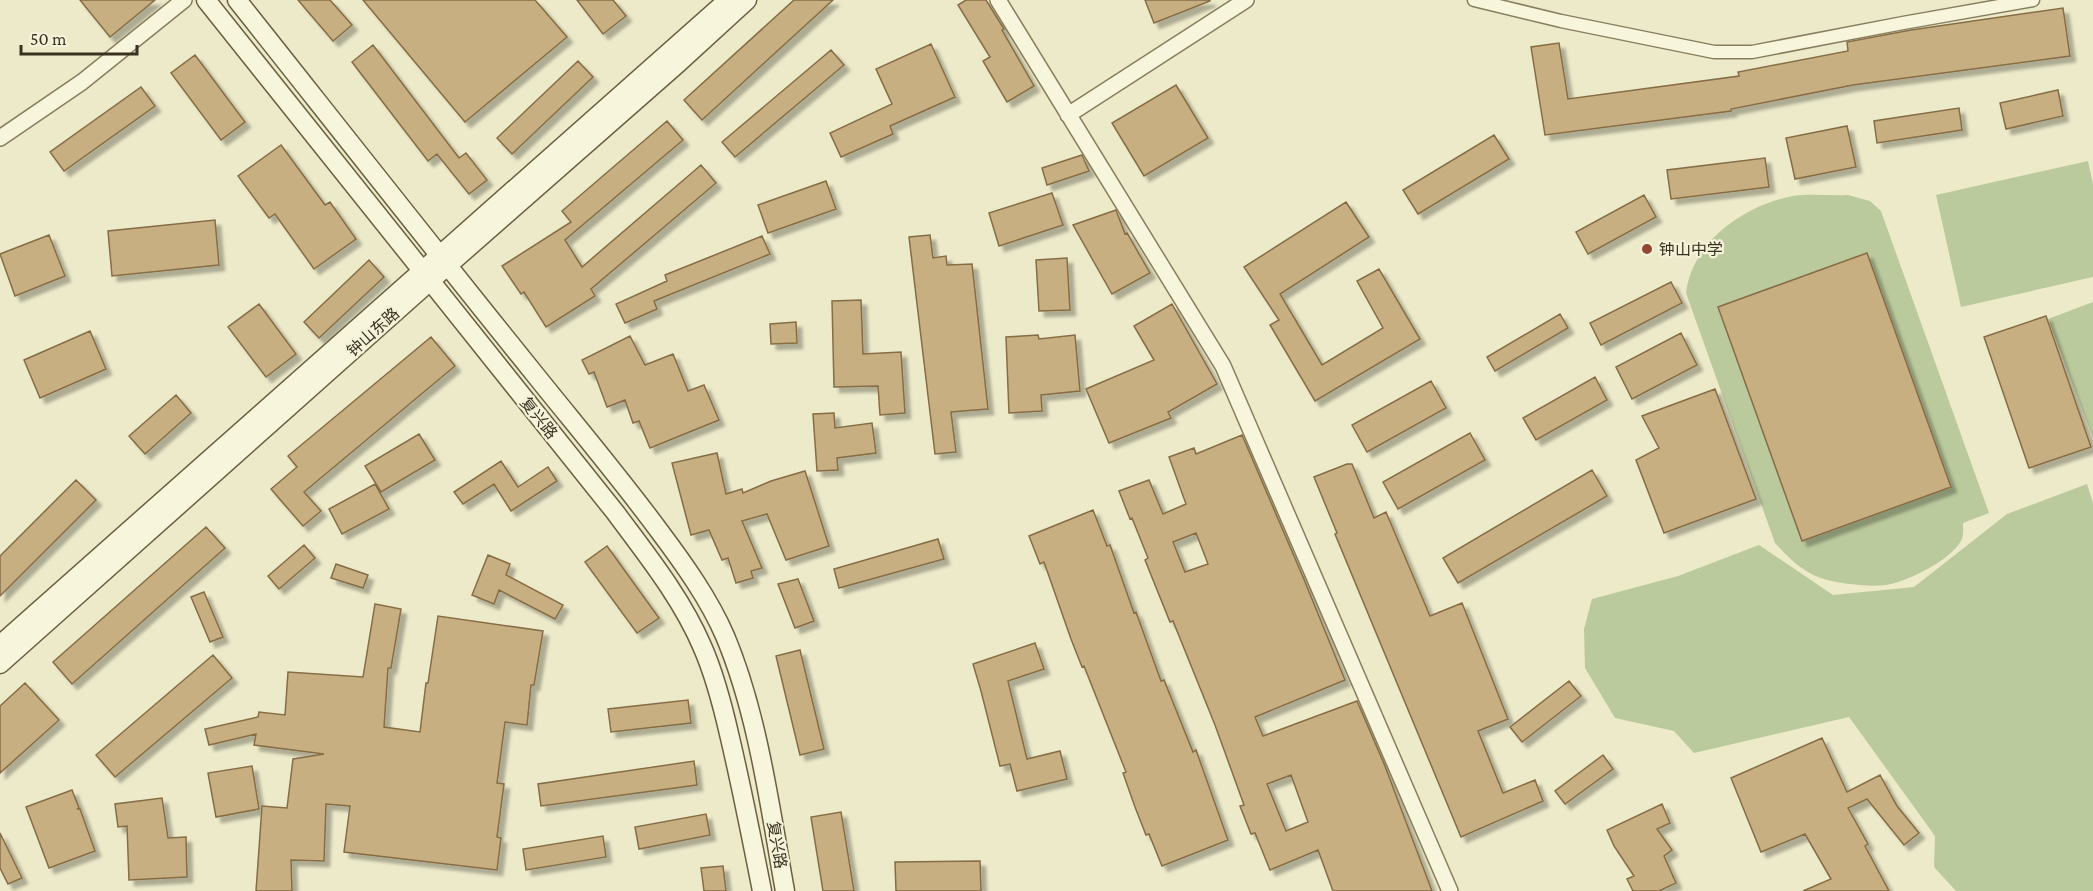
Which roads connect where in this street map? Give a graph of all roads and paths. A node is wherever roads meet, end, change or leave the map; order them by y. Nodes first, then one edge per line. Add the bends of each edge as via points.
1 (184, 0) edge
2 (206, 0) edge
3 (237, 0) edge
4 (728, 0) edge
5 (747, 0) edge
6 (998, 0) edge
7 (1246, 0) edge
8 (1473, 0) edge
9 (2033, 0) edge
10 (1068, 115) junction
11 (0, 138) edge
12 (444, 261) junction
13 (425, 276) junction
14 (0, 645) edge
15 (0, 664) edge
16 (762, 891) edge
17 (785, 891) edge
18 (1450, 891) edge

1 - 11 street via 82,82
2 - 13 main road, 复兴路
3 - 12 main road, 复兴路
4 - 12 main road, 钟山东路
5 - 12 main road, 钟山东路
6 - 10 street
7 - 10 street
8 - 9 street via 1714,52 1752,52
10 - 18 street via 1223,366
12 - 13 main road, 钟山东路
12 - 17 main road, 复兴路 via 634,497 680,560 725,636 745,695 764,775
13 - 14 main road, 钟山东路
13 - 15 main road, 钟山东路
13 - 16 main road, 复兴路 via 615,512 683,610 702,646 721,702

